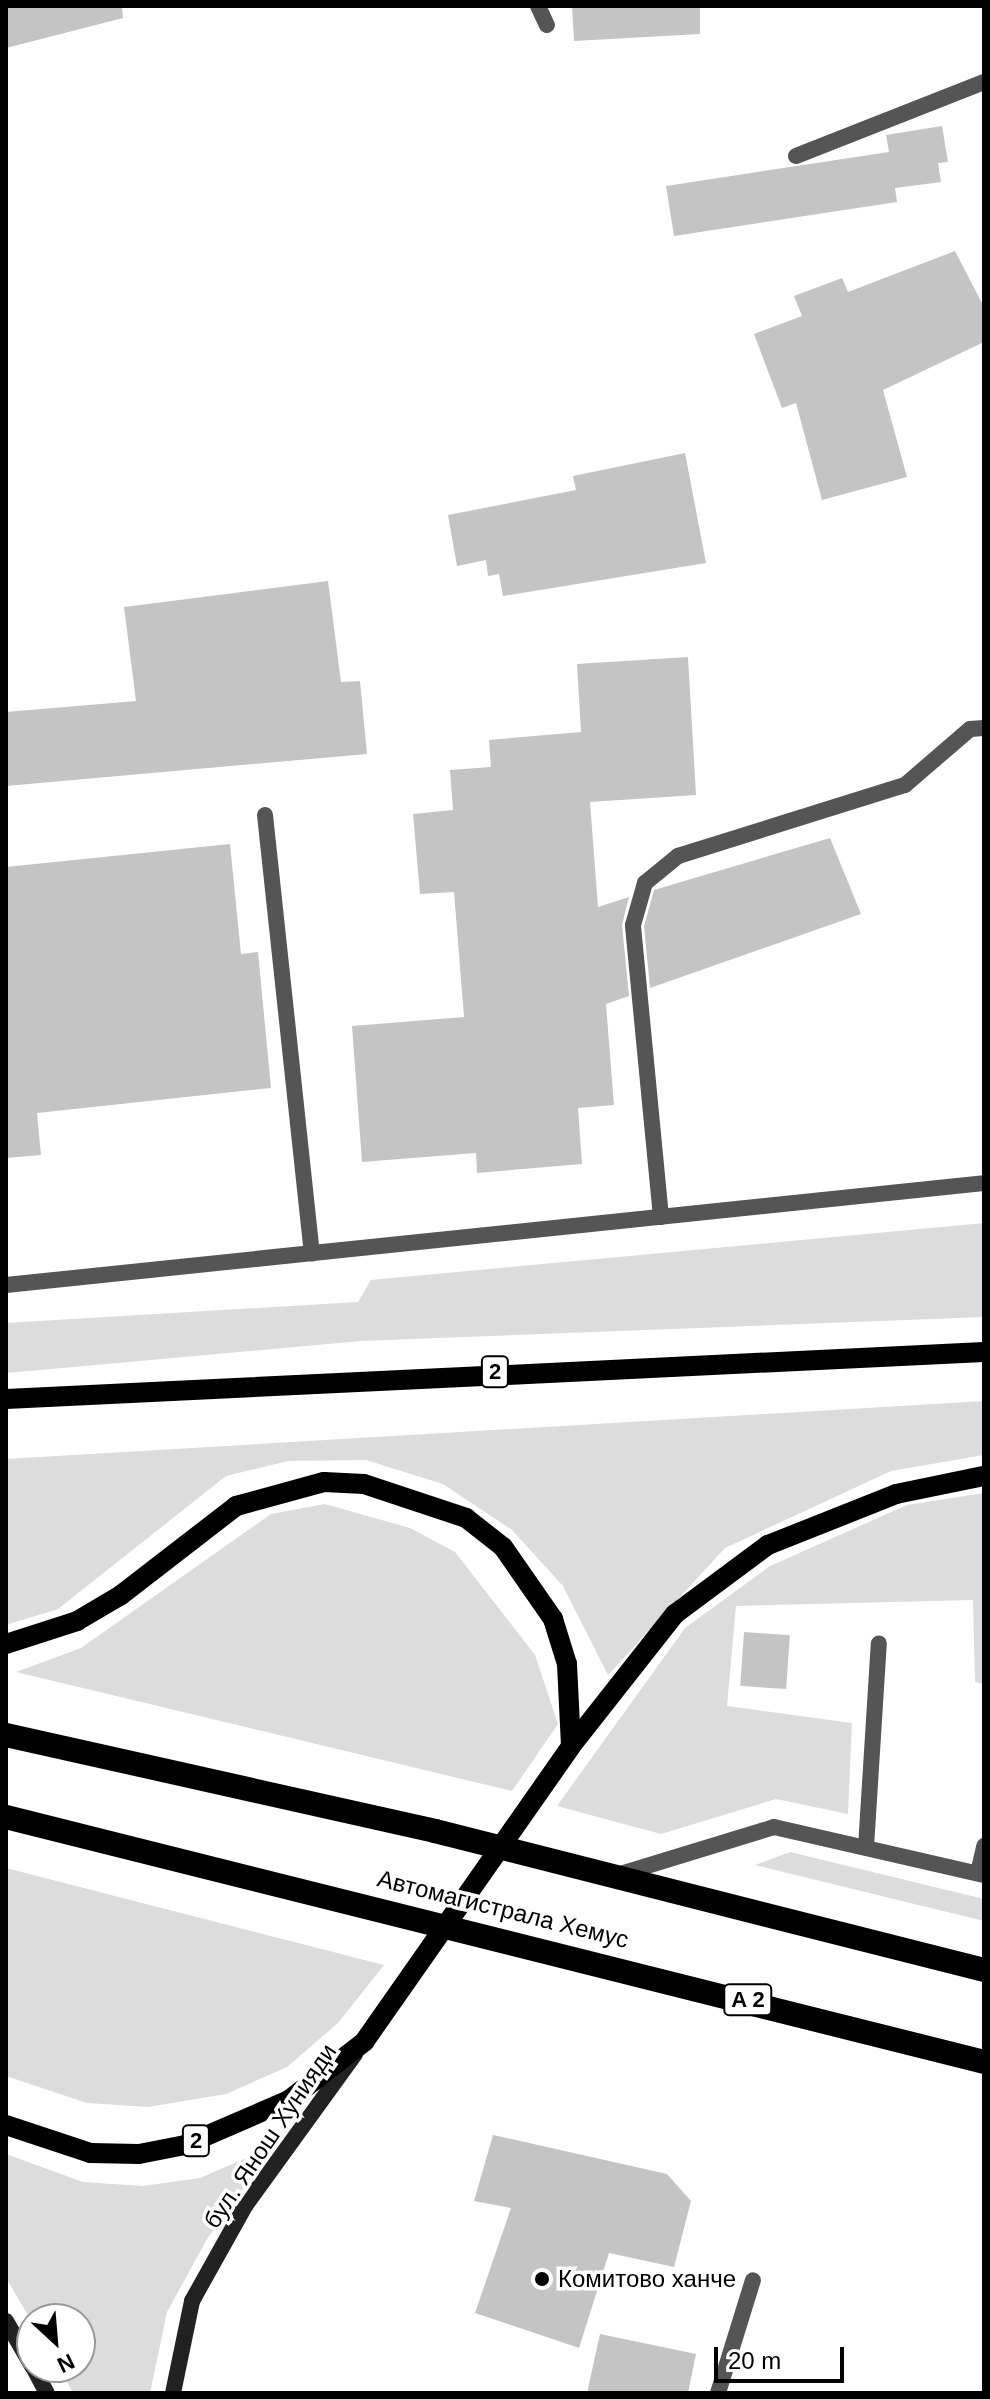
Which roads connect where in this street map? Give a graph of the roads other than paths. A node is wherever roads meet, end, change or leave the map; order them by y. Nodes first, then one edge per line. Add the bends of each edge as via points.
1 (538, 6) edge
2 (547, 25) dead end
3 (984, 82) edge
4 (796, 156) dead end
5 (984, 728) edge
6 (265, 815) dead end
7 (984, 1183) edge
8 (661, 1217) junction
9 (312, 1253) junction
10 (6, 1285) edge
11 (984, 1352) edge
12 (6, 1399) edge
13 (984, 1476) edge
14 (879, 1643) dead end
15 (6, 1644) edge
16 (6, 1735) edge
17 (571, 1746) junction
18 (6, 1817) edge
19 (984, 1846) edge
20 (866, 1847) junction
21 (981, 1874) edge
22 (613, 1876) junction
23 (984, 1970) edge
24 (364, 2042) junction
25 (984, 2062) edge
26 (6, 2125) edge
27 (753, 2280) dead end
28 (173, 2393) edge
29 (718, 2393) edge

1 - 2 lane
3 - 4 lane
5 - 8 lane via 970,729 905,785 678,856 645,883 633,925
6 - 9 lane
7 - 8 lane
8 - 9 lane
9 - 10 lane
11 - 12 main road, 2
13 - 17 main road, 2 via 896,1494 768,1545 675,1614
14 - 20 lane
15 - 17 main road via 77,1621 121,1595 236,1506 324,1482 364,1484 466,1518 503,1547 553,1619 567,1664
16 - 22 highway
17 - 24 main road, 2
18 - 25 highway, Автомагистрала Хемус / A 2
19 - 21 lane
20 - 21 lane
20 - 22 lane via 774,1827
22 - 23 highway
24 - 26 main road, 2 via 289,2100 185,2145 90,2153
24 - 28 street, бул. Янош Хунияди via 245,2206 192,2301
27 - 29 lane

